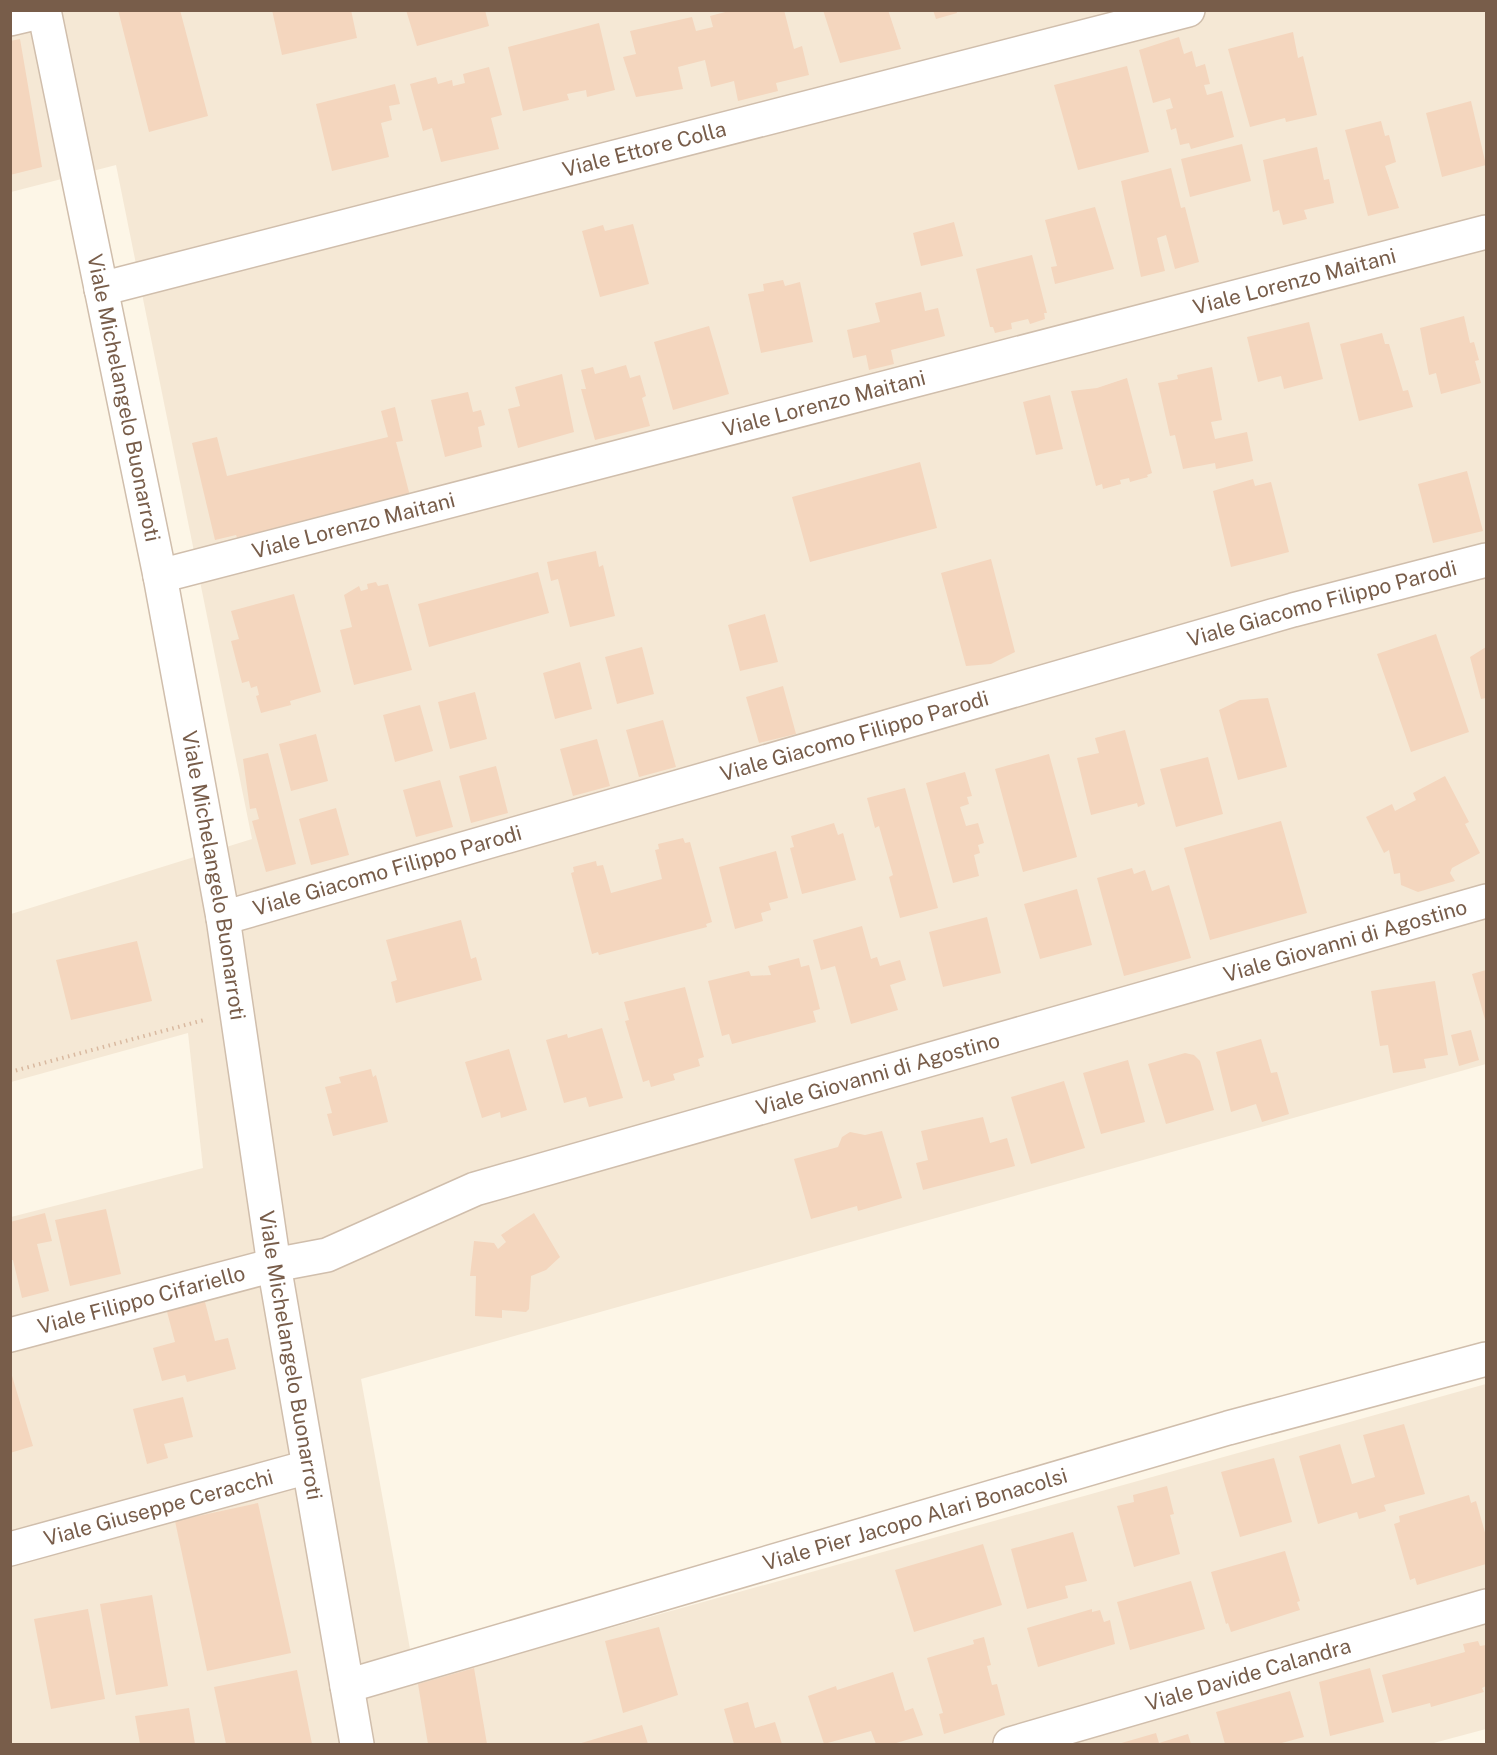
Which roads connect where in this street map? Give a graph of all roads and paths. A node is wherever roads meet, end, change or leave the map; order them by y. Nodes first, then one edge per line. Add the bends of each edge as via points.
1 (1188, 10) edge
2 (44, 11) edge
3 (10, 19) edge
4 (1486, 232) edge
5 (101, 289) junction
6 (1486, 560) edge
7 (160, 576) junction
8 (1486, 901) edge
9 (223, 918) junction
10 (234, 1010) junction
11 (10, 1072) edge
12 (274, 1265) junction
13 (10, 1335) edge
14 (1486, 1359) edge
15 (308, 1467) junction
16 (10, 1549) edge
17 (1486, 1606) edge
18 (347, 1686) junction
19 (357, 1744) edge
20 (1010, 1744) edge

1 - 5 street, Viale Ettore Colla
2 - 3 street
2 - 5 street, Viale Michelangelo Buonarroti
4 - 7 street, Viale Lorenzo Maitani
5 - 7 street, Viale Michelangelo Buonarroti
6 - 9 street, Viale Giacomo Filippo Parodi via 1293,610
7 - 9 street, Viale Michelangelo Buonarroti
8 - 12 street, Viale Giovanni di Agostino via 475,1189 336,1252
9 - 10 street, Viale Michelangelo Buonarroti
10 - 11 path
10 - 12 street, Viale Michelangelo Buonarroti
12 - 13 street, Viale Filippo Cifariello
12 - 15 street, Viale Michelangelo Buonarroti
14 - 18 street, Viale Pier Jacopo Alari Bonacolsi via 1228,1428
15 - 16 street, Viale Giuseppe Ceracchi
15 - 18 street, Viale Michelangelo Buonarroti
17 - 20 street, Viale Davide Calandra
18 - 19 street, Viale Michelangelo Buonarroti

